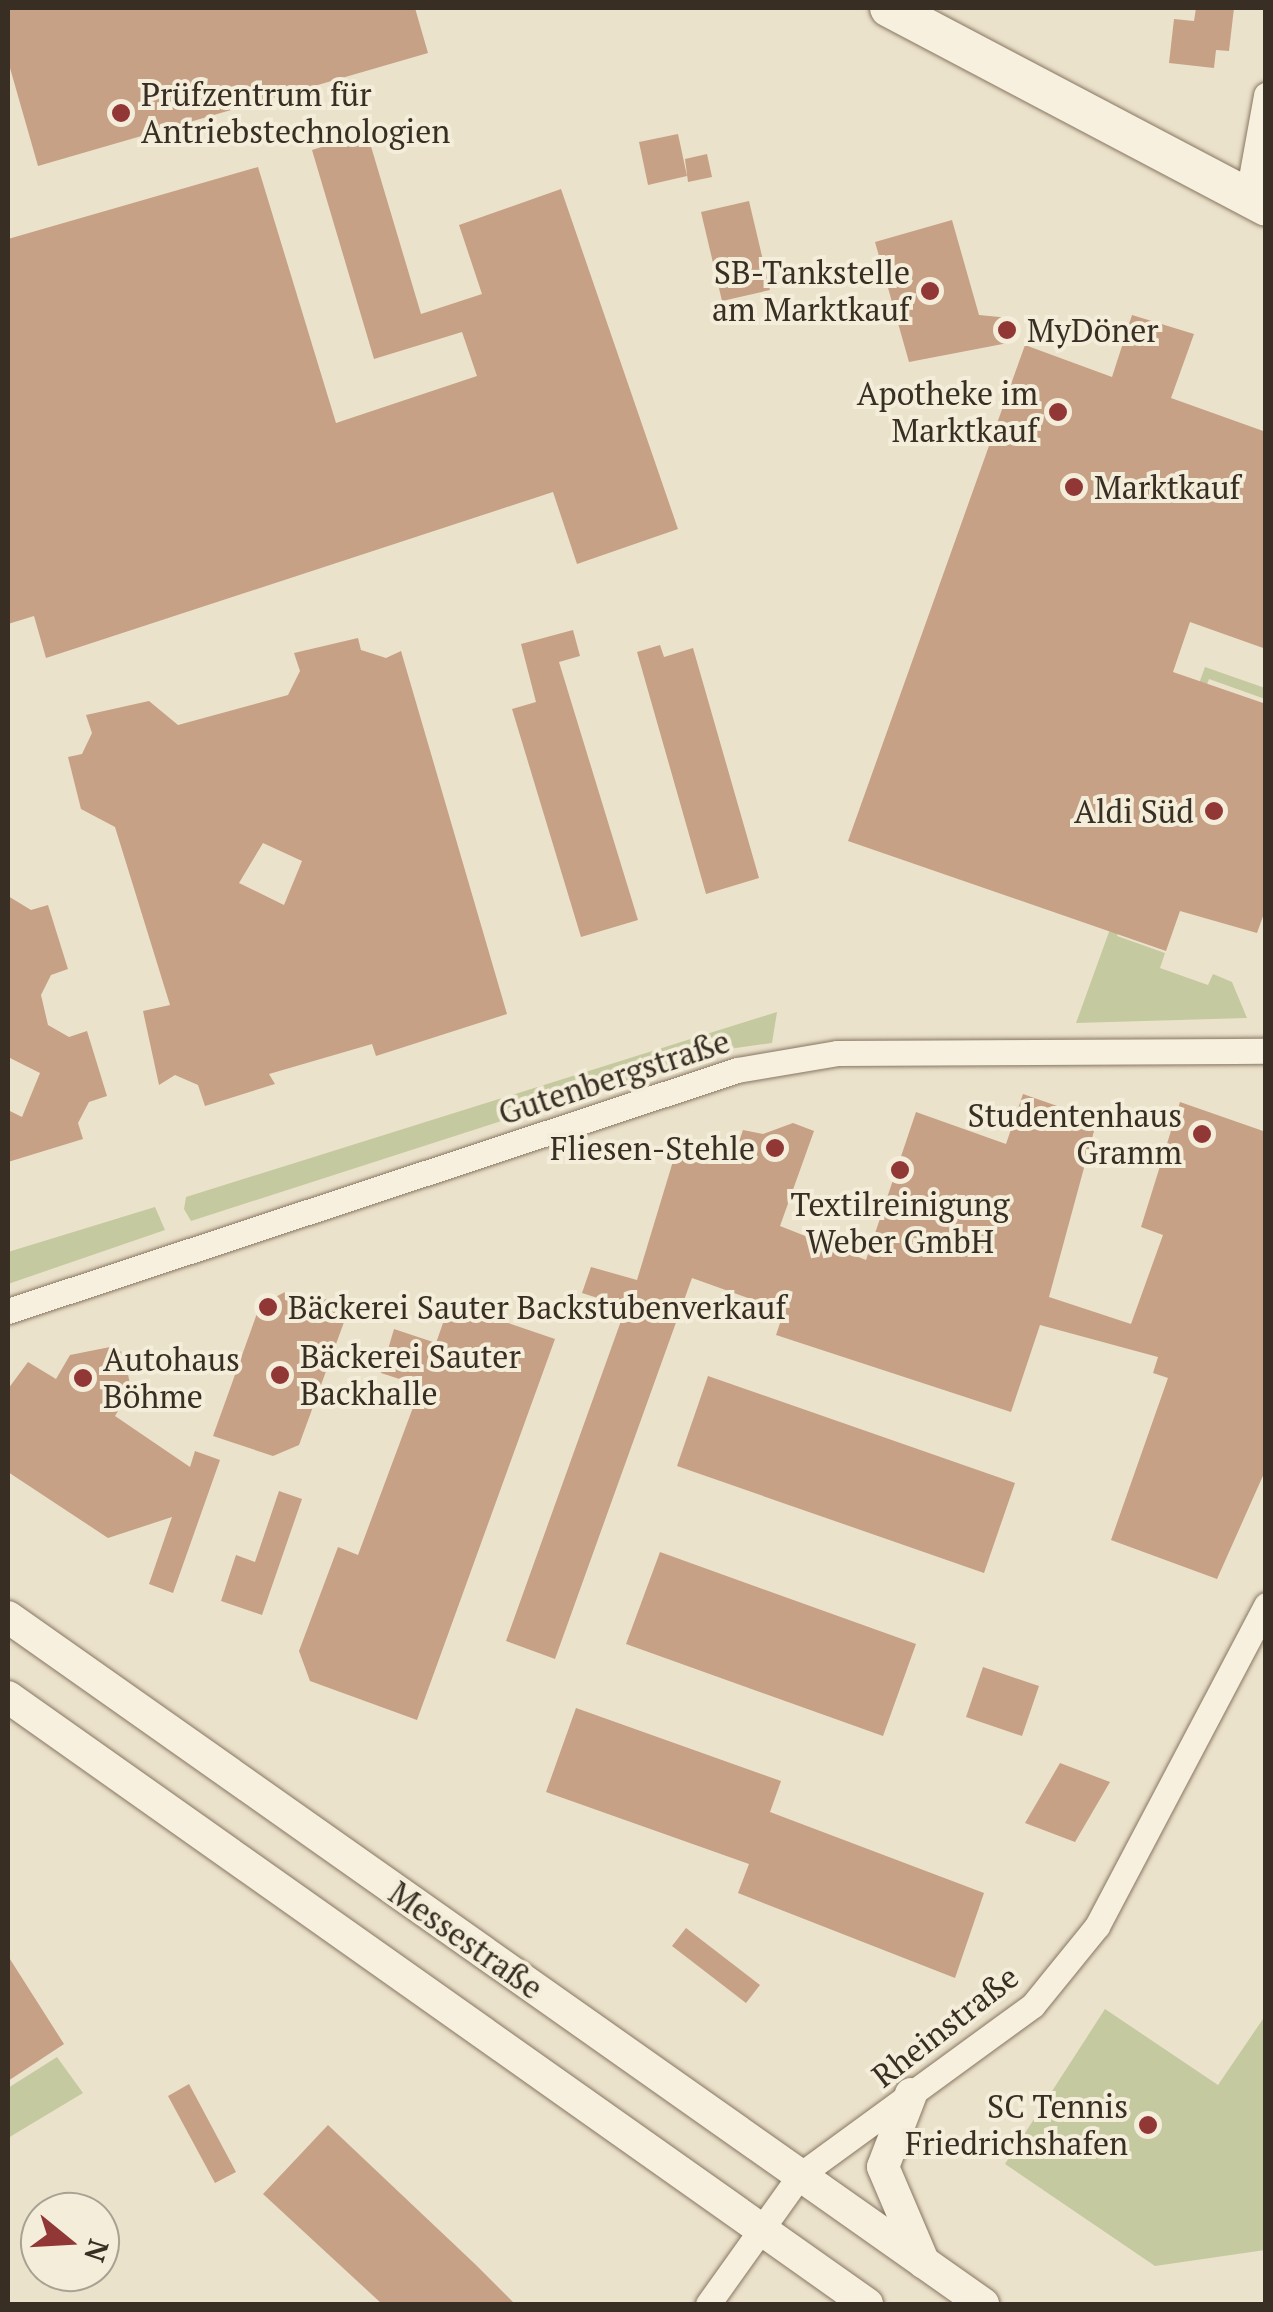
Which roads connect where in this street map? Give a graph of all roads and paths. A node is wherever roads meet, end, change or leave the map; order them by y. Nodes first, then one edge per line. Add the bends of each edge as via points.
1 (888, 8) edge
2 (1266, 95) edge
3 (1256, 203) edge
4 (1266, 1051) edge
5 (8, 1311) edge
6 (1266, 1606) edge
7 (8, 1618) edge
8 (8, 1697) edge
9 (911, 2094) junction
10 (800, 2175) junction
11 (762, 2228) junction
12 (924, 2263) junction
13 (708, 2304) edge
14 (867, 2304) edge
15 (984, 2304) edge

1 - 3 main road
2 - 3 street
4 - 5 street, Gutenbergstraße via 837,1053 737,1070
6 - 9 street, Rheinstraße via 1096,1926 1033,2005
7 - 10 street, Messestraße
8 - 11 street, Messestraße
9 - 10 street, Rheinstraße
9 - 12 street via 883,2167
10 - 11 street, Rheinstraße
10 - 12 street, Messestraße
11 - 13 street, Rheinstraße
11 - 14 street, Messestraße
12 - 15 street, Messestraße

